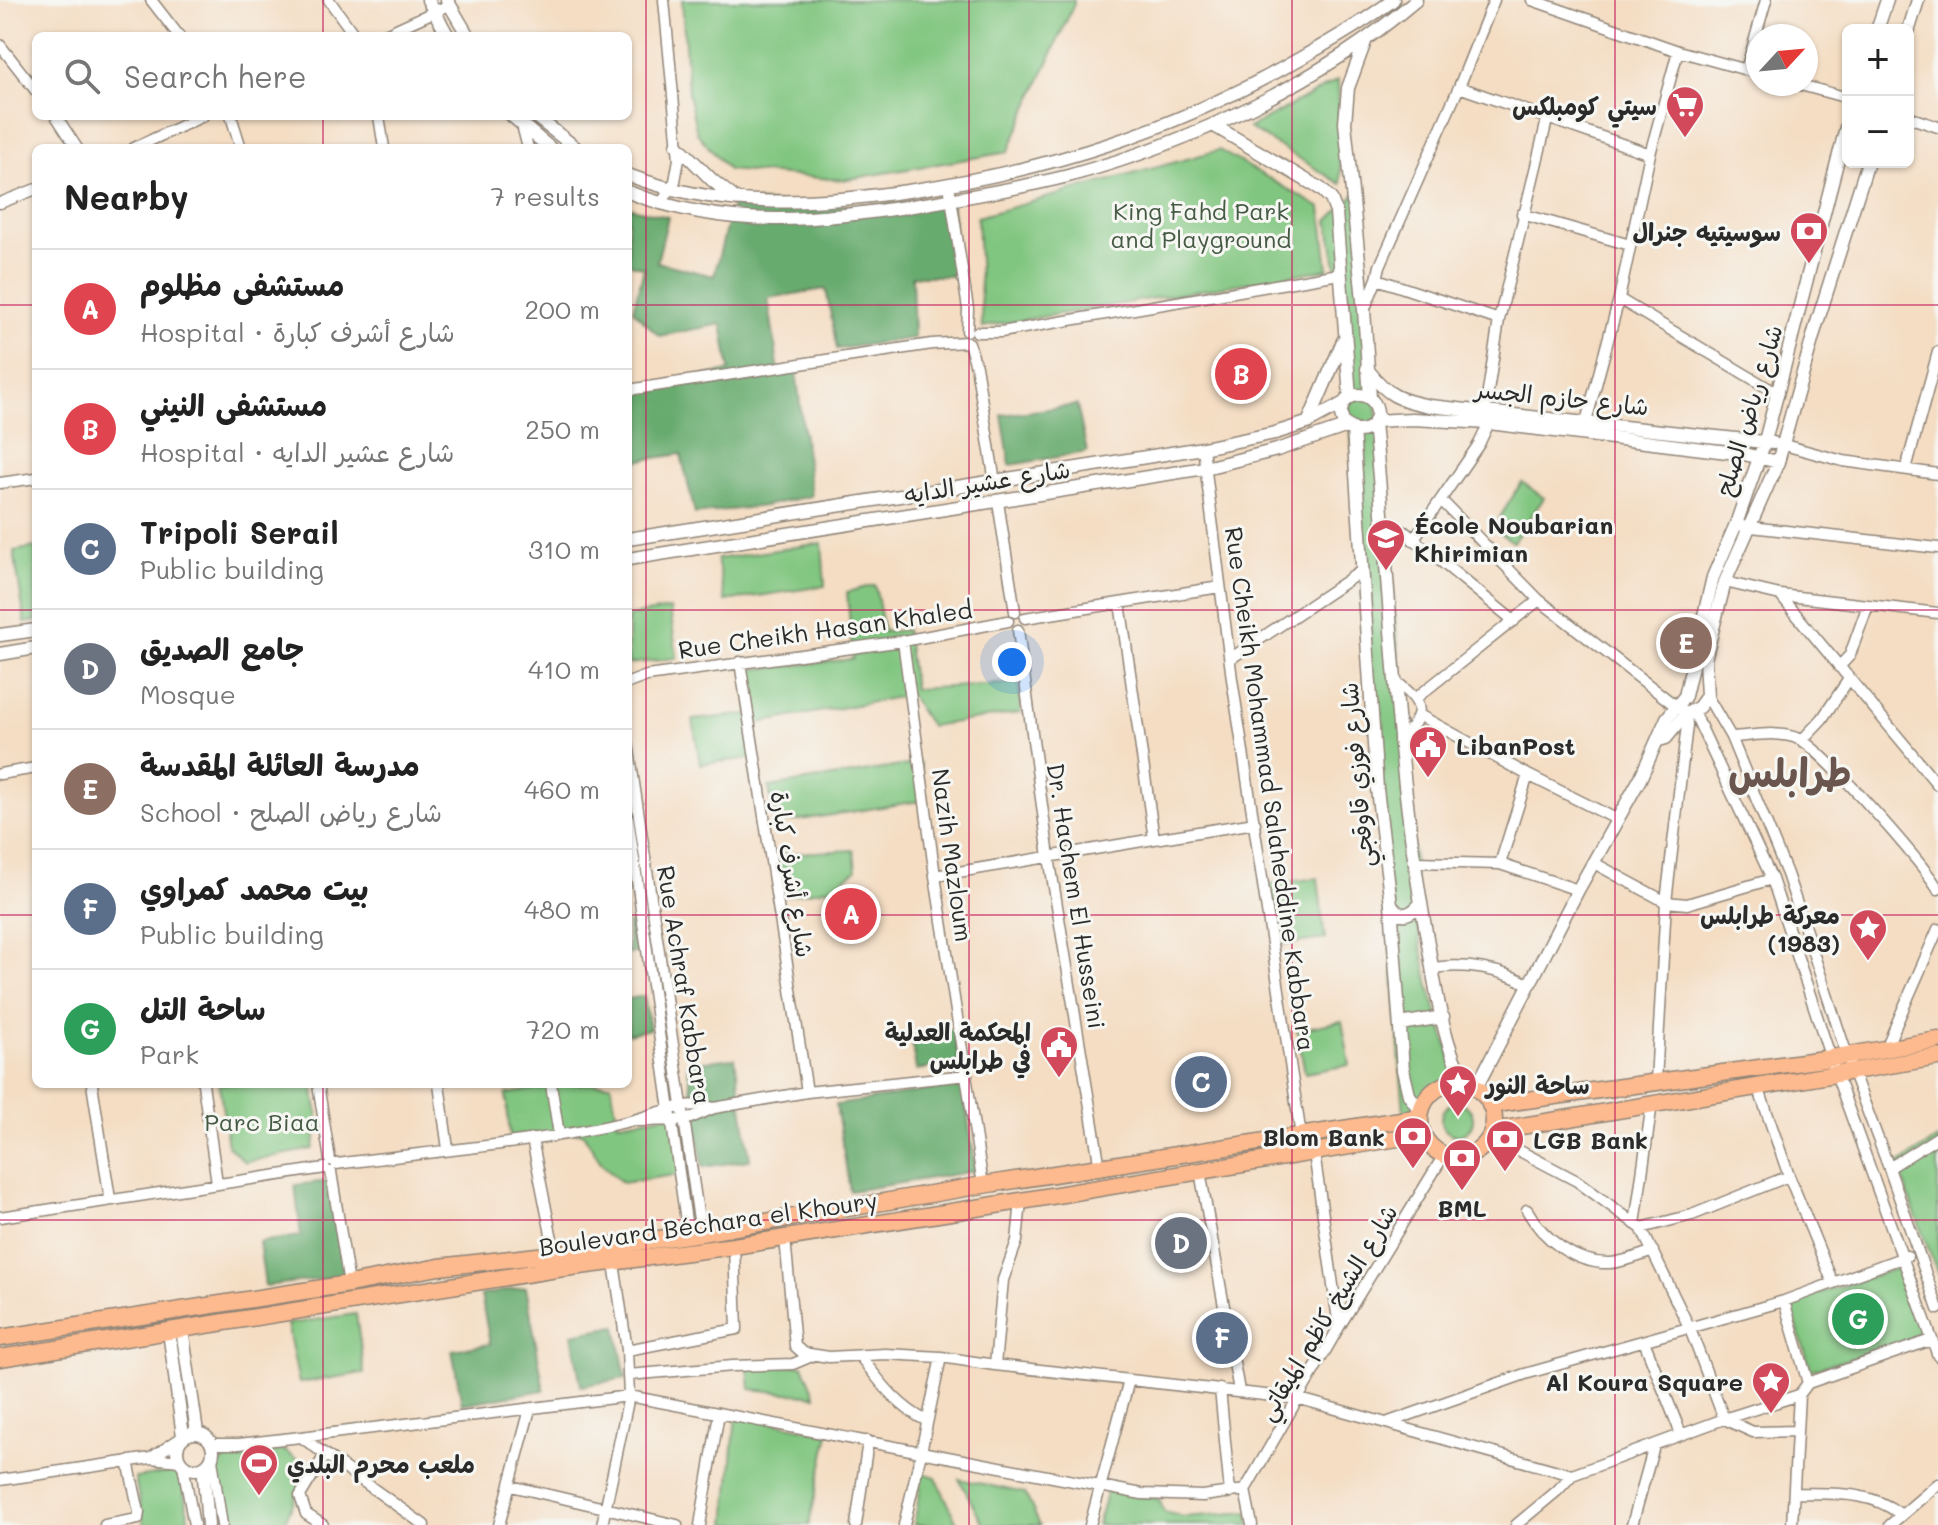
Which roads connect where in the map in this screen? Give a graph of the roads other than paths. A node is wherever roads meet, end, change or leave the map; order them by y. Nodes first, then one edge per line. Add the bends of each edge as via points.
1 (151, 0) edge
2 (329, 0) edge
3 (664, 0) edge
4 (1393, 0) edge
5 (1416, 0) edge
6 (1494, 0) edge
7 (1532, 0) edge
8 (1766, 0) edge
9 (1887, 0) edge
10 (1918, 0) edge
11 (448, 2) edge
12 (431, 6) edge
13 (1759, 24) edge
14 (1879, 24) edge
15 (1910, 24) edge
16 (176, 32) edge
17 (352, 32) edge
18 (388, 32) edge
19 (446, 32) edge
20 (466, 32) edge
21 (1367, 38) junction
22 (0, 45) edge
23 (1678, 51) junction
24 (1746, 70) edge
25 (32, 86) edge
26 (1459, 87) junction
27 (1818, 90) edge
28 (1842, 96) edge
29 (1914, 119) edge
30 (59, 120) edge
31 (194, 120) edge
32 (232, 120) edge
33 (380, 120) edge
34 (517, 120) edge
35 (540, 120) edge
36 (1547, 120) junction
37 (1213, 125) junction
38 (1938, 127) edge
39 (74, 144) edge
40 (143, 144) edge
41 (240, 144) edge
42 (383, 144) edge
43 (526, 144) edge
44 (545, 144) edge
45 (571, 144) edge
46 (1842, 144) edge
47 (677, 145) junction
48 (1650, 154) junction
49 (1866, 168) edge
50 (632, 176) edge
51 (949, 185) junction
52 (671, 189) junction
53 (32, 191) edge
54 (632, 193) edge
55 (737, 200) junction
56 (951, 200) junction
57 (0, 203) edge
58 (1352, 203) junction
59 (661, 204) junction
60 (1335, 206) junction
61 (1522, 214) junction
62 (1630, 245) junction
63 (1359, 259) junction
64 (1380, 266) junction
65 (1339, 274) junction
66 (1377, 279) junction
67 (1619, 299) junction
68 (1364, 310) junction
69 (1499, 320) junction
70 (1797, 321) junction
71 (1816, 326) junction
72 (972, 337) junction
73 (1345, 338) junction
74 (1938, 352) edge
75 (1367, 369) junction
76 (632, 389) edge
77 (1778, 394) junction
78 (1370, 398) junction
79 (1347, 400) junction
80 (1487, 417) junction
81 (1374, 422) junction
82 (1586, 422) junction
83 (1307, 423) junction
84 (1350, 427) junction
85 (1765, 441) junction
86 (1784, 445) junction
87 (1203, 448) junction
88 (1759, 457) junction
89 (1778, 462) junction
90 (1205, 468) junction
91 (1906, 469) junction
92 (1938, 474) edge
93 (32, 479) edge
94 (995, 482) junction
95 (0, 483) edge
96 (1442, 501) junction
97 (998, 502) junction
98 (1383, 526) junction
99 (1742, 526) junction
100 (632, 538) edge
101 (1413, 540) junction
102 (1938, 548) edge
103 (632, 558) edge
104 (1363, 570) junction
105 (1725, 582) junction
106 (1220, 587) junction
107 (1780, 595) junction
108 (1539, 600) junction
109 (1120, 603) junction
110 (1868, 605) junction
111 (1938, 613) edge
112 (1020, 615) junction
113 (1008, 621) junction
114 (1514, 621) junction
115 (1018, 630) junction
116 (32, 631) edge
117 (0, 635) edge
118 (903, 641) junction
119 (32, 649) edge
120 (0, 654) edge
121 (1230, 659) junction
122 (740, 662) junction
123 (1839, 667) junction
124 (632, 674) edge
125 (647, 676) junction
126 (1849, 679) junction
127 (1395, 681) junction
128 (632, 682) edge
129 (1707, 696) junction
130 (1416, 698) junction
131 (1685, 710) junction
132 (1419, 715) junction
133 (1731, 737) junction
134 (1802, 740) junction
135 (1399, 741) junction
136 (32, 769) edge
137 (632, 769) edge
138 (0, 774) edge
139 (1528, 775) junction
140 (1938, 785) edge
141 (1618, 820) junction
142 (1255, 823) junction
143 (1154, 839) junction
144 (632, 845) edge
145 (1049, 857) junction
146 (1415, 862) junction
147 (1594, 863) junction
148 (1500, 864) junction
149 (935, 876) junction
150 (1772, 879) junction
151 (1936, 881) edge
152 (1578, 890) junction
153 (1666, 902) junction
154 (1421, 903) junction
155 (1391, 904) junction
156 (1938, 929) edge
157 (1433, 968) junction
158 (1530, 985) junction
159 (1443, 1017) junction
160 (1400, 1024) junction
161 (1938, 1040) edge
162 (1886, 1048) junction
163 (1938, 1057) edge
164 (1842, 1064) junction
165 (967, 1075) junction
166 (1656, 1081) junction
167 (1471, 1086) junction
168 (1758, 1087) junction
169 (93, 1088) edge
170 (204, 1088) edge
171 (319, 1088) edge
172 (440, 1088) edge
173 (552, 1088) edge
174 (807, 1092) junction
175 (1652, 1103) junction
176 (1490, 1105) junction
177 (684, 1107) junction
178 (671, 1108) junction
179 (714, 1108) junction
180 (633, 1120) junction
181 (686, 1120) junction
182 (673, 1121) junction
183 (1421, 1121) junction
184 (559, 1135) junction
185 (1491, 1135) junction
186 (1301, 1136) junction
187 (1938, 1137) edge
188 (532, 1139) junction
189 (448, 1149) junction
190 (1314, 1153) junction
191 (1444, 1155) junction
192 (331, 1166) junction
193 (1100, 1168) junction
194 (1889, 1168) junction
195 (1200, 1171) junction
196 (1789, 1176) junction
197 (217, 1183) junction
198 (983, 1185) junction
199 (110, 1199) junction
200 (1021, 1201) junction
201 (1527, 1210) dead end
202 (0, 1214) edge
203 (1638, 1226) junction
204 (695, 1234) junction
205 (785, 1238) junction
206 (734, 1246) junction
207 (1653, 1251) junction
208 (1920, 1252) junction
209 (1904, 1258) junction
210 (556, 1262) junction
211 (614, 1263) junction
212 (1833, 1283) junction
213 (349, 1284) junction
214 (1935, 1293) edge
215 (1784, 1301) junction
216 (1938, 1309) edge
217 (1339, 1327) junction
218 (1690, 1329) junction
219 (176, 1330) junction
220 (39, 1332) junction
221 (0, 1338) edge
222 (1931, 1340) junction
223 (1644, 1341) junction
224 (627, 1350) junction
225 (43, 1351) junction
226 (813, 1355) junction
227 (860, 1356) junction
228 (1938, 1356) edge
229 (941, 1357) junction
230 (0, 1358) edge
231 (995, 1365) junction
232 (628, 1375) junction
233 (1129, 1380) junction
234 (1808, 1383) junction
235 (1220, 1389) junction
236 (1239, 1391) junction
237 (1799, 1395) junction
238 (629, 1396) junction
239 (1300, 1399) junction
240 (530, 1409) junction
241 (719, 1413) junction
242 (1724, 1419) junction
243 (927, 1421) junction
244 (1387, 1422) junction
245 (1796, 1431) junction
246 (1681, 1434) junction
247 (187, 1436) junction
248 (301, 1437) junction
249 (868, 1441) junction
250 (1654, 1446) junction
251 (921, 1452) junction
252 (325, 1455) junction
253 (211, 1456) junction
254 (151, 1458) junction
255 (128, 1461) junction
256 (185, 1465) junction
257 (1572, 1475) junction
258 (0, 1480) edge
259 (1938, 1484) edge
260 (511, 1486) junction
261 (1100, 1487) junction
262 (1245, 1490) junction
263 (1230, 1493) junction
264 (1795, 1493) junction
265 (606, 1510) junction
266 (1900, 1514) junction
267 (105, 1525) edge
268 (194, 1525) edge
269 (207, 1525) edge
270 (222, 1525) edge
271 (323, 1525) edge
272 (424, 1525) edge
273 (499, 1525) edge
274 (602, 1525) edge
275 (677, 1525) edge
276 (700, 1525) edge
277 (856, 1525) edge
278 (904, 1525) edge
279 (1090, 1525) edge
280 (1252, 1525) edge
281 (1516, 1525) edge
282 (1632, 1525) edge
283 (1792, 1525) edge
284 (1890, 1525) edge

1 - 16 street
2 - 17 street
3 - 47 street
4 - 51 street via 1289,65 1172,123 1061,160
5 - 21 street
6 - 26 street
7 - 23 street
8 - 13 street
9 - 14 street
10 - 15 street
11 - 12 street
11 - 20 street
12 - 18 street
12 - 19 street
21 - 37 street
21 - 58 street via 1345,103
22 - 25 street
23 - 24 street
23 - 48 street
26 - 36 street
26 - 64 street
27 - 28 street
29 - 38 street
30 - 39 street
31 - 40 street
32 - 41 street
33 - 42 street
34 - 43 street
34 - 44 street
35 - 45 street
36 - 48 street
36 - 61 street
37 - 56 street via 1066,176
37 - 60 street via 1321,189
46 - 70 street, شارع رياض الصلح
47 - 52 street via 678,172
47 - 55 street
48 - 62 street
49 - 71 street, شارع رياض الصلح
50 - 52 street
51 - 55 street via 833,201
51 - 56 street
52 - 55 street
52 - 59 street
53 - 57 street
54 - 59 street
56 - 59 street via 791,220 715,216
56 - 72 street
58 - 60 street via 1342,200
58 - 63 street
60 - 65 street
61 - 62 street
61 - 69 street
62 - 67 street
63 - 64 street
63 - 68 street
64 - 66 street
65 - 72 street
65 - 73 street
66 - 68 street
66 - 69 street
67 - 77 street
67 - 82 street
68 - 75 street
69 - 80 street
70 - 71 street
70 - 77 street, شارع رياض الصلح
71 - 86 street, شارع رياض الصلح
72 - 76 street
72 - 94 street
73 - 79 street
73 - 83 street
74 - 91 street
75 - 78 street
75 - 80 street, شارع حازم الجسر via 1404,401
77 - 85 street, شارع رياض الصلح
78 - 79 street
78 - 81 street via 1377,411
79 - 83 street, شارع عشير الدايه
79 - 84 street via 1342,417
80 - 81 street, شارع حازم الجسر
80 - 82 street, شارع حازم الجسر
80 - 88 street, شارع حازم الجسر
80 - 96 street via 1479,444
81 - 84 street via 1364,430
81 - 98 street, شارع فوزي قاوقجي
82 - 85 street, شارع حازم الجسر
83 - 87 street, شارع عشير الدايه
84 - 90 street, شارع عشير الدايه
84 - 104 street, شارع فوزي قاوقجي
85 - 86 street, شارع حازم الجسر
85 - 88 street, شارع رياض الصلح
86 - 89 street, شارع رياض الصلح
86 - 91 street via 1843,461
87 - 90 street, Rue Cheikh Mohammad Salaheddine Kabbara
87 - 94 street, شارع عشير الدايه
88 - 89 street, شارع حازم الجسر
88 - 99 street, شارع رياض الصلح
89 - 99 street, شارع رياض الصلح
90 - 97 street, شارع عشير الدايه
90 - 106 street, Rue Cheikh Mohammad Salaheddine Kabbara
91 - 92 street
93 - 95 street
94 - 100 street, شارع عشير الدايه
96 - 101 street
96 - 108 street
97 - 103 street, شارع عشير الدايه
97 - 112 street
98 - 101 street via 1399,528
98 - 127 street, شارع فوزي قاوقجي
99 - 102 street
99 - 105 street, شارع رياض الصلح
99 - 131 street, شارع رياض الصلح via 1713,577
101 - 114 street
104 - 121 street
104 - 155 street, شارع فوزي قاوقجي via 1377,789
105 - 107 street
105 - 129 street, شارع رياض الصلح via 1705,659
106 - 109 street
106 - 121 street, Rue Cheikh Mohammad Salaheddine Kabbara
107 - 110 street
107 - 123 street
108 - 114 street
108 - 131 street
109 - 112 street
109 - 143 street
110 - 111 street
110 - 123 street via 1850,655
112 - 113 street via 1010,615
112 - 115 street via 1023,627
113 - 115 street
113 - 118 street, Rue Cheikh Hasan Khaled
114 - 130 street
115 - 145 street, Dr. Hachem El Husseini
116 - 117 street
118 - 122 street, Rue Cheikh Hasan Khaled
118 - 149 street, Nazih Mazloum
119 - 120 street
121 - 142 street, Rue Cheikh Mohammad Salaheddine Kabbara
122 - 125 street, Rue Cheikh Hasan Khaled
122 - 174 street, شارع أشرف كبارة
123 - 126 street
124 - 125 street, Rue Cheikh Hasan Khaled
125 - 128 street, Rue Cheikh Hasan Khaled
126 - 134 street
126 - 140 street
127 - 130 street
127 - 135 street, شارع فوزي قاوقجي
129 - 131 street
129 - 133 street
130 - 132 street
131 - 141 street via 1659,740
131 - 150 street
131 - 153 street
132 - 135 street
132 - 139 street
133 - 134 street via 1779,734
133 - 164 street via 1787,874
134 - 151 street
135 - 146 street, شارع فوزي قاوقجي
136 - 138 street
137 - 177 street, Rue Achraf Kabbara
139 - 141 street
139 - 148 street
141 - 147 street
142 - 143 street
142 - 186 street, Rue Cheikh Mohammad Salaheddine Kabbara
143 - 145 street
144 - 178 street, Rue Achraf Kabbara
145 - 149 street
145 - 193 street, Dr. Hachem El Husseini
146 - 148 street
146 - 154 street, شارع فوزي قاوقجي
147 - 152 street
147 - 153 street
148 - 152 street
149 - 165 street, Nazih Mazloum
150 - 153 street via 1687,904
150 - 164 street
152 - 158 street
153 - 166 street
154 - 155 street via 1404,915
154 - 157 street, شارع فوزي قاوقجي
155 - 160 street, شارع فوزي قاوقجي
156 - 162 street
157 - 158 street via 1471,966
157 - 159 street, شارع فوزي قاوقجي
158 - 167 street
159 - 160 street
159 - 167 street, شارع فوزي قاوقجي via 1450,1051
160 - 183 street, شارع فوزي قاوقجي via 1405,1083
161 - 162 highway
162 - 164 highway
163 - 164 highway
164 - 166 highway
164 - 168 highway
164 - 194 street
164 - 209 street
165 - 174 street
165 - 198 street, Nazih Mazloum
166 - 176 highway
167 - 176 highway
167 - 183 highway via 1443,1086 1433,1092
168 - 175 highway
168 - 196 street
169 - 199 street
170 - 197 street
171 - 192 street
172 - 189 street
173 - 184 street
174 - 179 street
175 - 185 highway
175 - 203 street
176 - 185 highway
177 - 178 street
177 - 179 street
177 - 181 street, Rue Achraf Kabbara
178 - 180 street
178 - 182 street, Rue Achraf Kabbara
179 - 181 street
180 - 182 street
180 - 184 street
181 - 182 street
181 - 204 street, Rue Achraf Kabbara
182 - 204 street, Rue Achraf Kabbara
183 - 186 highway, Boulevard Béchara el Khoury
183 - 190 highway, Boulevard Béchara el Khoury
183 - 191 highway via 1427,1143
184 - 188 street
185 - 191 highway via 1465,1157
185 - 203 street via 1577,1181
186 - 193 highway, Boulevard Béchara el Khoury
187 - 194 street
188 - 189 street
188 - 210 street
189 - 192 street
190 - 195 highway, Boulevard Béchara el Khoury
190 - 217 street
191 - 217 street, شارع الشيخ كاظم الميقاتي
192 - 197 street
192 - 213 street
193 - 198 highway, Boulevard Béchara el Khoury
194 - 208 street
195 - 200 highway, Boulevard Béchara el Khoury
195 - 236 street
196 - 203 street via 1692,1215
196 - 212 street
197 - 199 street
198 - 204 highway, Boulevard Béchara el Khoury
199 - 202 street
200 - 205 highway, Boulevard Béchara el Khoury
200 - 231 street via 1017,1241 1003,1280
201 - 207 street via 1549,1238 1586,1259 1607,1263
203 - 207 street
204 - 210 highway, Boulevard Béchara el Khoury
205 - 206 highway, Boulevard Béchara el Khoury
205 - 226 street via 795,1346
206 - 211 highway, Boulevard Béchara el Khoury
206 - 224 street via 737,1329
207 - 218 street
208 - 209 street
208 - 214 street
209 - 212 street
209 - 222 street
210 - 211 highway, Boulevard Béchara el Khoury
210 - 213 highway, Boulevard Béchara el Khoury via 439,1267
210 - 219 highway, Boulevard Béchara el Khoury
211 - 224 street
212 - 215 street
213 - 220 highway, Boulevard Béchara el Khoury
214 - 216 street
215 - 218 street
215 - 234 street
217 - 239 street, شارع الشيخ كاظم الميقاتي
218 - 223 street
218 - 242 street
219 - 225 highway, Boulevard Béchara el Khoury
219 - 247 street
220 - 221 highway, Boulevard Béchara el Khoury
220 - 225 highway
222 - 228 street
222 - 234 street
223 - 244 street via 1525,1374
223 - 246 street
224 - 232 street
225 - 230 highway, Boulevard Béchara el Khoury
226 - 227 street
226 - 232 street via 793,1364
227 - 229 street
227 - 243 street via 898,1402
229 - 231 street
229 - 243 street
231 - 233 street
232 - 238 street
233 - 235 street
233 - 261 street
234 - 237 street
235 - 236 street
235 - 263 street
236 - 239 street
237 - 242 street
237 - 245 street
238 - 240 street
238 - 241 street
238 - 265 street
239 - 244 street
239 - 262 street, شارع الشيخ كاظم الميقاتي
240 - 248 street
240 - 260 street
241 - 249 street
241 - 276 street
242 - 245 street via 1753,1432
242 - 246 street
243 - 251 street
244 - 257 street
245 - 264 street
246 - 250 street
247 - 253 street via 206,1436
247 - 254 street
247 - 256 street via 177,1450
248 - 252 street
248 - 253 street via 239,1444
249 - 251 street
249 - 277 street
250 - 257 street
250 - 282 street
251 - 261 street
251 - 278 street
252 - 271 street via 300,1496 306,1514
252 - 272 street
253 - 256 street
253 - 269 street via 204,1477
253 - 270 street
254 - 255 street
254 - 256 street
255 - 258 street
255 - 267 street via 138,1519
256 - 268 street
256 - 269 street
257 - 281 street
259 - 266 street
260 - 265 street
260 - 273 street
261 - 263 street via 1176,1497
261 - 279 street
262 - 263 street
262 - 280 street
264 - 266 street via 1854,1495 1879,1500
264 - 283 street
265 - 274 street
265 - 275 street
266 - 284 street

